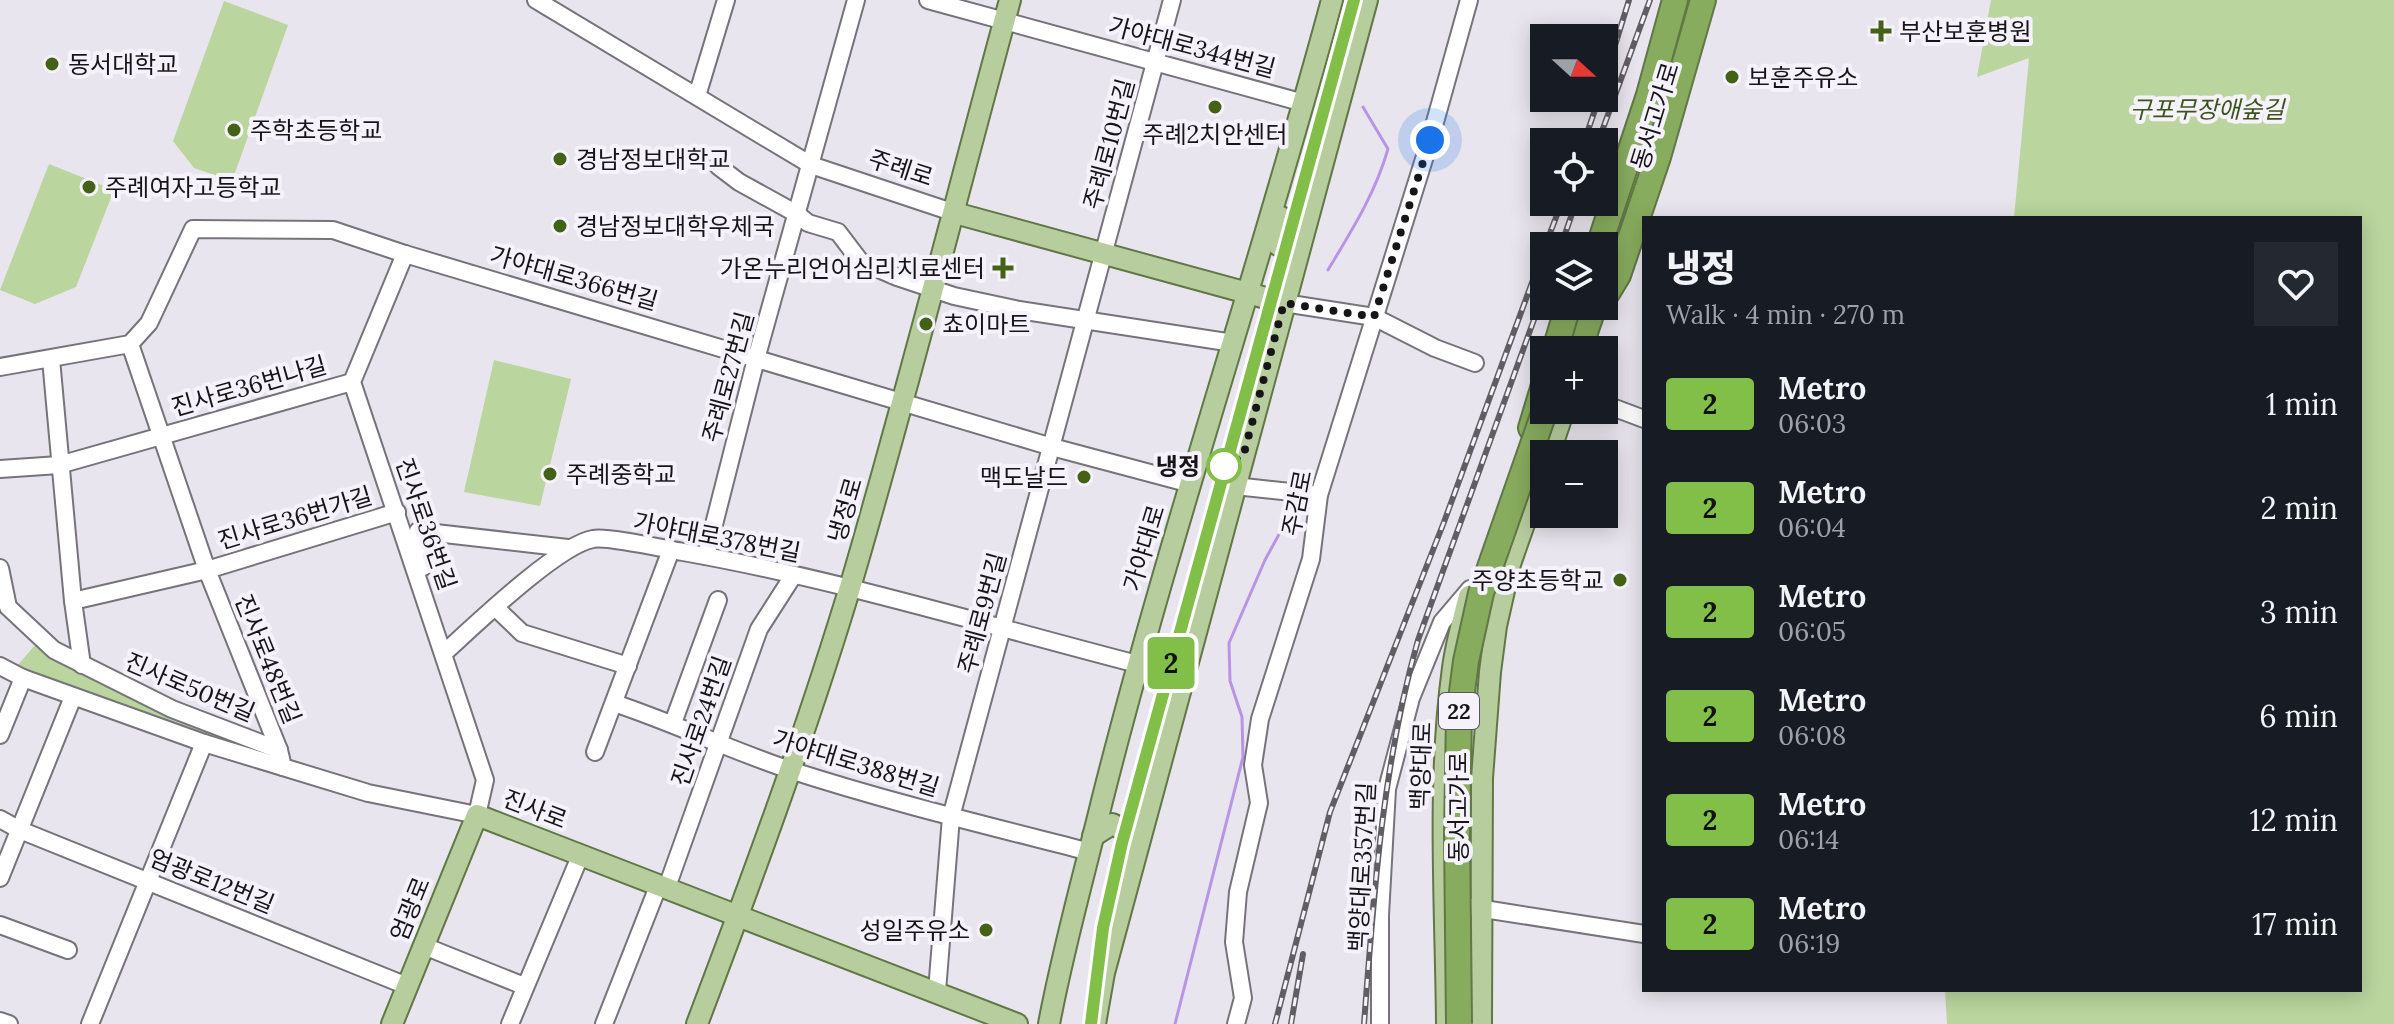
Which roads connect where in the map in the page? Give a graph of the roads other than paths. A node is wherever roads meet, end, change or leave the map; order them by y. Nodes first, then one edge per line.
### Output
1 (536, 0) edge
2 (726, 0) edge
3 (856, 0) edge
4 (928, 0) edge
5 (1010, 0) edge
6 (1172, 0) edge
7 (1332, 0) edge
8 (1367, 0) edge
9 (1469, 0) edge
10 (1660, 0) edge
11 (1668, 0) edge
12 (1675, 0) edge
13 (1689, 0) edge
14 (1700, 0) edge
15 (1005, 21) junction
16 (1156, 62) junction
17 (697, 96) junction
18 (1304, 103) junction
19 (1618, 140) edge
20 (811, 165) junction
21 (718, 166) dead end
22 (1282, 181) junction
23 (955, 213) junction
24 (797, 214) junction
25 (1593, 232) edge
26 (1604, 232) edge
27 (1618, 232) edge
28 (1301, 240) junction
29 (405, 254) junction
30 (1105, 254) junction
31 (1618, 275) edge
32 (934, 290) junction
33 (1247, 293) junction
34 (1284, 303) junction
35 (1374, 317) junction
36 (1087, 321) junction
37 (1233, 343) junction
38 (130, 344) junction
39 (51, 359) junction
40 (756, 359) junction
41 (1475, 363) dead end
42 (0, 367) edge
43 (352, 382) junction
44 (903, 402) junction
45 (1618, 409) edge
46 (1642, 418) edge
47 (1530, 421) edge
48 (1553, 424) edge
49 (159, 437) junction
50 (1052, 447) junction
51 (59, 465) junction
52 (0, 469) edge
53 (1530, 483) edge
54 (1191, 484) junction
55 (1235, 486) junction
56 (1319, 495) junction
57 (1530, 495) edge
58 (397, 512) junction
59 (568, 548) junction
60 (671, 550) junction
61 (706, 556) junction
62 (0, 568) edge
63 (207, 570) junction
64 (416, 571) junction
65 (793, 576) junction
66 (850, 587) junction
67 (1471, 588) junction
68 (718, 600) dead end
69 (73, 601) junction
70 (495, 607) junction
71 (1002, 629) junction
72 (444, 653) junction
73 (1137, 664) junction
74 (82, 665) junction
75 (0, 666) edge
76 (628, 666) junction
77 (23, 678) junction
78 (73, 697) junction
79 (614, 703) junction
80 (673, 723) junction
81 (0, 734) edge
82 (204, 743) junction
83 (719, 743) junction
84 (595, 752) dead end
85 (281, 758) junction
86 (789, 770) junction
87 (477, 815) junction
88 (951, 817) junction
89 (0, 819) edge
90 (20, 830) junction
91 (1092, 844) junction
92 (581, 854) junction
93 (0, 878) edge
94 (148, 881) junction
95 (663, 886) junction
96 (1445, 903) junction
97 (1481, 909) junction
98 (739, 915) junction
99 (1117, 922) junction
100 (0, 925) edge
101 (1642, 934) edge
102 (424, 946) junction
103 (68, 950) dead end
104 (407, 986) junction
105 (524, 986) junction
106 (937, 991) junction
107 (0, 1021) edge
108 (9, 1024) edge
109 (90, 1024) edge
110 (392, 1024) edge
111 (510, 1024) edge
112 (604, 1024) edge
113 (697, 1024) edge
114 (1017, 1024) edge
115 (1049, 1024) edge
116 (1095, 1024) edge
117 (1236, 1024) edge
118 (1380, 1024) edge
119 (1447, 1024) edge
120 (1459, 1024) edge
121 (1473, 1024) edge
122 (1481, 1024) edge

1 - 17 street, 주례로
2 - 17 street
3 - 20 street, 주례로27번길
4 - 15 street, 가야대로344번길
5 - 15 main road, 냉정로
6 - 16 street, 주례로10번길
7 - 18 main road, 가야대로
8 - 28 main road
9 - 35 street, 주감로
10 - 19 highway
11 - 25 main road
12 - 26 highway, 동서고가로
13 - 27 highway, 동서고가로
14 - 31 highway
15 - 16 street, 가야대로344번길
15 - 23 main road, 냉정로
16 - 18 street, 가야대로344번길
16 - 30 street, 주례로10번길
17 - 20 street, 주례로
18 - 22 main road, 가야대로
20 - 23 street, 주례로
20 - 24 street, 주례로27번길
21 - 24 street
22 - 28 main road
22 - 33 main road, 가야대로
23 - 30 main road, 주례로
23 - 32 main road, 냉정로
24 - 32 street
24 - 40 street, 주례로27번길
28 - 34 main road
29 - 38 street, 가야대로366번길
29 - 40 street, 가야대로366번길
29 - 43 street
30 - 33 main road, 주례로
30 - 36 street, 주례로9번길
32 - 36 street
32 - 44 main road, 냉정로
33 - 34 main road, 주례로
33 - 37 main road, 가야대로
34 - 35 street
34 - 55 main road
35 - 41 street
35 - 56 street, 주감로
36 - 37 street
36 - 50 street, 주례로9번길
37 - 54 main road, 가야대로
38 - 39 street
38 - 49 street, 진사로48번길
39 - 42 street
39 - 51 street
40 - 44 street, 가야대로366번길
40 - 61 street, 주례로27번길
43 - 49 street, 진사로36번나길
43 - 58 street, 진사로36번길
44 - 50 street, 가야대로366번길
44 - 66 main road, 냉정로
45 - 46 street
47 - 67 main road, 백양대로
48 - 121 highway, 동서고가로 / 22
49 - 51 street
49 - 63 street, 진사로48번길
50 - 54 street, 가야대로366번길
50 - 71 street, 주례로9번길
51 - 52 street
51 - 69 street
53 - 120 highway, 동서고가로 / 22, bridge
54 - 73 main road, 가야대로
55 - 56 street
55 - 99 main road
56 - 117 street, 주감로
57 - 97 main road
58 - 63 street, 진사로36번가길
58 - 64 street, 진사로36번길
59 - 60 street, 가야대로378번길
59 - 64 street, 가야대로378번길
59 - 70 street, 가야대로378번길
60 - 61 street, 가야대로378번길
60 - 76 street
61 - 65 street, 가야대로378번길
62 - 74 street, 진사로50번길
63 - 69 street
63 - 85 street, 진사로48번길
64 - 72 street, 진사로36번길
65 - 66 street, 가야대로378번길
65 - 83 street, 진사로24번길
66 - 71 street, 가야대로378번길
66 - 86 main road, 냉정로
67 - 96 main road, 백양대로
67 - 118 street, 백양대로357번길
68 - 80 street
69 - 74 street
70 - 72 street, 가야대로378번길
70 - 76 street
71 - 73 street, 가야대로378번길
71 - 88 street, 주례로9번길
72 - 87 street, 진사로36번길
73 - 91 main road, 가야대로
74 - 85 street, 진사로50번길
75 - 77 street, 진사로
76 - 79 street
77 - 78 street, 진사로
77 - 81 street
78 - 82 street, 진사로
78 - 90 street
79 - 80 street, 가야대로388번길
79 - 84 street
80 - 83 street, 가야대로388번길
82 - 85 street, 진사로
82 - 94 street
83 - 86 street, 가야대로388번길
83 - 95 street, 진사로24번길
85 - 87 street, 진사로
86 - 88 street, 가야대로388번길
86 - 98 main road, 냉정로
87 - 92 main road, 진사로
87 - 102 main road, 엄광로
88 - 91 street, 가야대로388번길
88 - 106 street, 주례로9번길
89 - 90 street, 엄광로12번길
90 - 93 street
90 - 94 street, 엄광로12번길
91 - 99 main road
91 - 115 main road, 가야대로
92 - 95 main road, 진사로
92 - 105 street
94 - 104 street, 엄광로12번길
94 - 109 street
95 - 98 main road, 진사로
95 - 112 street, 진사로24번길
96 - 97 street
96 - 119 main road, 백양대로
97 - 101 street
97 - 122 main road
98 - 106 main road, 진사로
98 - 113 main road, 냉정로
99 - 116 main road
100 - 103 street
102 - 104 main road, 엄광로
102 - 105 street
104 - 110 main road, 엄광로
105 - 111 street
106 - 114 main road, 진사로
107 - 108 street

